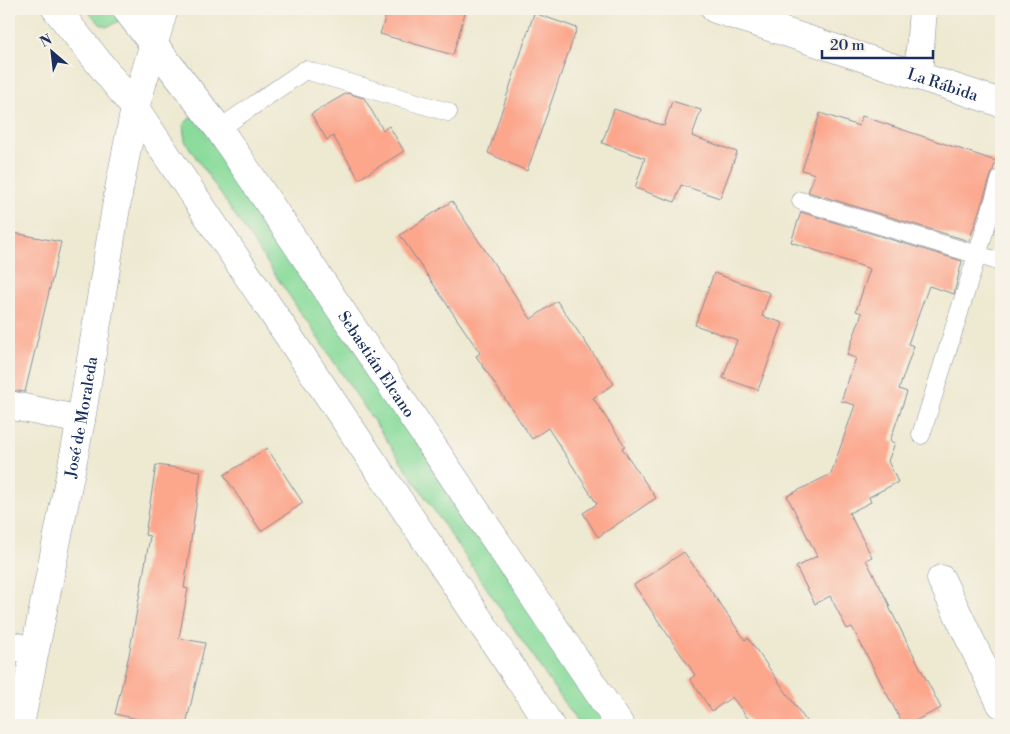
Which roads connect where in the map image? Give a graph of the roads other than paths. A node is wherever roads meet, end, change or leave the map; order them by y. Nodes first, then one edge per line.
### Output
1 (56, 9) edge
2 (126, 9) edge
3 (164, 9) edge
4 (715, 9) edge
5 (923, 9) edge
6 (153, 42) junction
7 (918, 76) junction
8 (1001, 103) edge
9 (135, 108) junction
10 (448, 112) dead end
11 (218, 129) junction
12 (1001, 178) edge
13 (801, 201) dead end
14 (977, 255) junction
15 (1001, 262) edge
16 (9, 406) edge
17 (82, 420) junction
18 (921, 435) dead end
19 (942, 579) dead end
20 (21, 648) edge
21 (1001, 704) edge
22 (20, 725) edge
23 (550, 725) edge
24 (620, 725) edge

1 - 9 street
2 - 6 street, Sebastián Elcano
3 - 6 street, José de Moraleda
4 - 7 street, La Rábida
5 - 7 street
6 - 9 street, José de Moraleda
6 - 11 street, Sebastián Elcano
7 - 8 street, La Rábida
9 - 17 street, José de Moraleda
9 - 23 street
10 - 11 lane
11 - 24 street, Sebastián Elcano
12 - 14 lane
13 - 14 lane
14 - 15 lane
14 - 18 lane
16 - 17 street
17 - 20 street, José de Moraleda
19 - 21 street
20 - 22 street, José de Moraleda

